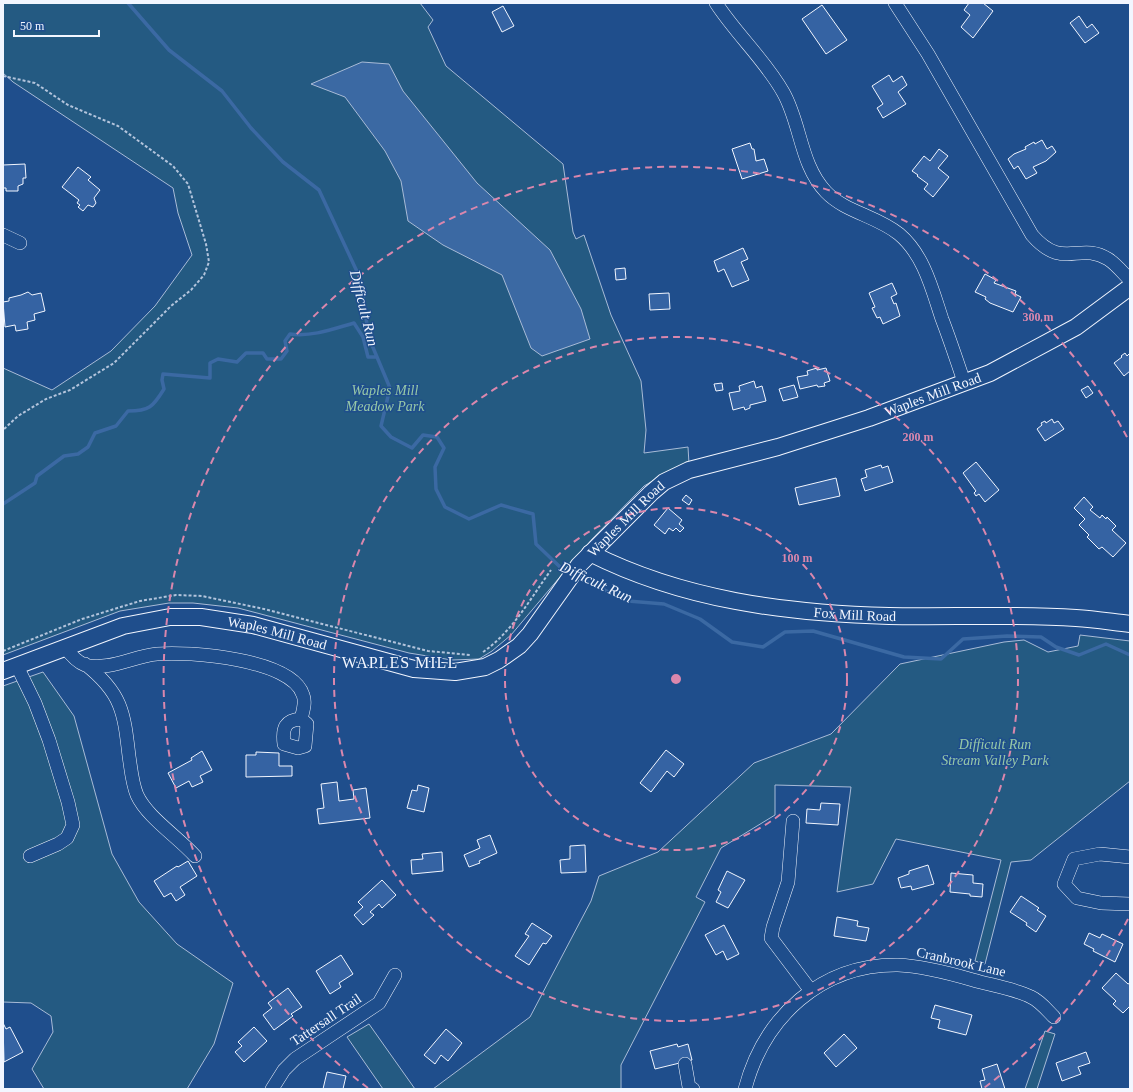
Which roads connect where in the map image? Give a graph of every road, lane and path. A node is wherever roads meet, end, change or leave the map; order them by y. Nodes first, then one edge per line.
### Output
1 (716, 3) edge
2 (895, 3) edge
3 (3, 76) edge
4 (3, 235) edge
5 (20, 243) dead end
6 (1130, 280) edge
7 (1130, 287) edge
8 (964, 382) junction
9 (3, 430) edge
10 (590, 553) junction
11 (1130, 624) edge
12 (65, 647) junction
13 (85, 664) junction
14 (10, 669) edge
15 (301, 719) dead end
16 (793, 821) dead end
17 (30, 856) dead end
18 (195, 856) dead end
19 (1130, 857) edge
20 (1130, 904) edge
21 (395, 975) dead end
22 (811, 991) junction
23 (1054, 1017) dead end
24 (685, 1064) dead end
25 (272, 1089) edge
26 (693, 1089) edge
27 (745, 1089) edge

1 - 8 street
2 - 6 street
3 - 9 path
4 - 5 street
7 - 8 main road, Waples Mill Road
8 - 10 main road, Waples Mill Road
10 - 11 main road, Fox Mill Road
10 - 12 main road, Waples Mill Road
12 - 13 street
12 - 14 main road, Waples Mill Road
13 - 15 street
13 - 18 street
14 - 17 street
16 - 22 street
19 - 20 street
21 - 25 street, Tattersall Trail
22 - 23 street, Cranbrook Lane
22 - 27 street, Cranbrook Lane
24 - 26 street

